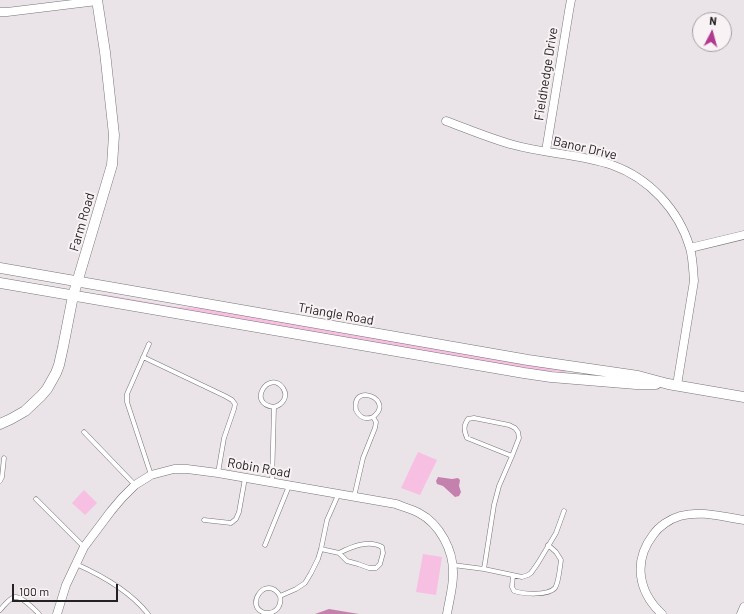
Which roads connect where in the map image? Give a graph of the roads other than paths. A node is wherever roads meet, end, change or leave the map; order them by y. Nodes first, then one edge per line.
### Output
1 (97, 0) edge
2 (571, 0) edge
3 (0, 12) edge
4 (446, 121) dead end
5 (546, 151) junction
6 (744, 235) edge
7 (690, 248) junction
8 (0, 268) edge
9 (77, 282) junction
10 (0, 283) edge
11 (73, 296) junction
12 (149, 344) dead end
13 (143, 357) junction
14 (672, 385) junction
15 (744, 397) edge
16 (274, 407) junction
17 (373, 417) junction
18 (0, 424) edge
19 (84, 432) dead end
20 (512, 456) junction
21 (4, 458) dead end
22 (218, 474) junction
23 (151, 475) junction
24 (245, 478) junction
25 (0, 481) edge
26 (272, 483) junction
27 (135, 485) junction
28 (289, 486) junction
29 (338, 494) junction
30 (354, 497) junction
31 (36, 499) dead end
32 (564, 511) dead end
33 (204, 520) dead end
34 (744, 520) edge
35 (265, 545) dead end
36 (548, 545) junction
37 (84, 548) junction
38 (321, 549) junction
39 (339, 553) junction
40 (76, 564) junction
41 (453, 565) junction
42 (484, 569) junction
43 (513, 575) junction
44 (280, 596) junction
45 (744, 607) edge
46 (0, 610) edge
47 (39, 614) edge
48 (57, 614) edge
49 (148, 614) edge
50 (447, 614) edge
51 (662, 614) edge
52 (741, 614) edge

1 - 3 street
1 - 9 street, Farm Road
2 - 5 street, Fieldhedge Drive
4 - 5 street, Banor Drive
5 - 7 street, Banor Drive
6 - 7 street
7 - 14 street, Banor Drive
8 - 9 street, Triangle Road
9 - 11 street, Farm Road
9 - 14 street, Triangle Road
10 - 11 street, Triangle Road
11 - 14 street, Triangle Road
11 - 18 street, Farm Road
12 - 13 lane
13 - 22 lane
13 - 23 lane
14 - 15 street, Triangle Road
16 - 16 lane
16 - 26 lane
17 - 17 lane
17 - 30 lane
19 - 27 lane
20 - 20 lane
20 - 42 lane
21 - 25 lane
22 - 23 street, Robin Road
22 - 24 street, Robin Road
23 - 27 street, Robin Road
24 - 26 street, Robin Road
24 - 33 lane
26 - 28 street, Robin Road
27 - 37 street, Robin Road
28 - 29 street, Robin Road
28 - 35 lane
29 - 30 street, Robin Road
29 - 38 lane
30 - 41 street, Robin Road
31 - 37 lane
32 - 36 lane
34 - 51 street
36 - 43 lane
36 - 43 lane
37 - 40 street, Robin Road
38 - 39 lane
38 - 44 lane
39 - 39 lane
40 - 48 street, Robin Road
40 - 49 lane
41 - 42 lane
41 - 50 street, Robin Road
42 - 43 lane
44 - 44 lane
45 - 52 street
46 - 47 lane

